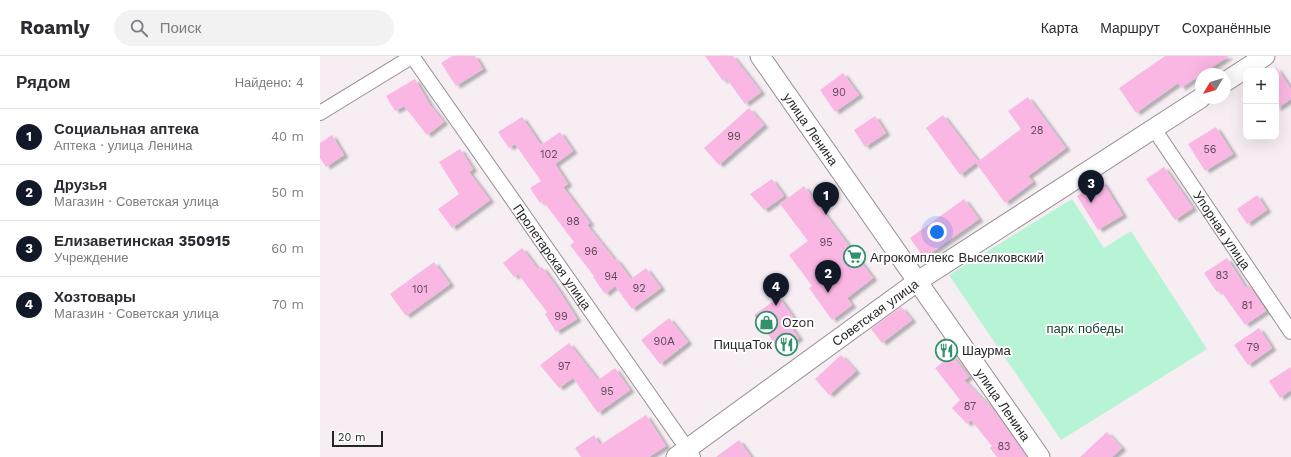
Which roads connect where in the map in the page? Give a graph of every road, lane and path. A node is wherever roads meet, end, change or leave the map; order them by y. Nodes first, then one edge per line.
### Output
1 (412, 56) edge
2 (760, 56) edge
3 (1265, 56) edge
4 (1231, 78) edge
5 (1195, 102) edge
6 (320, 113) edge
7 (1154, 129) junction
8 (918, 281) junction
9 (1291, 332) edge
10 (686, 454) edge
11 (1040, 457) edge

1 - 6 street
1 - 10 street, Пролетарская улица
2 - 8 street, улица Ленина
3 - 4 street
5 - 7 street, Советская улица
7 - 8 street, Советская улица
7 - 9 street, Упорная улица
8 - 10 street, Советская улица
8 - 11 street, улица Ленина

